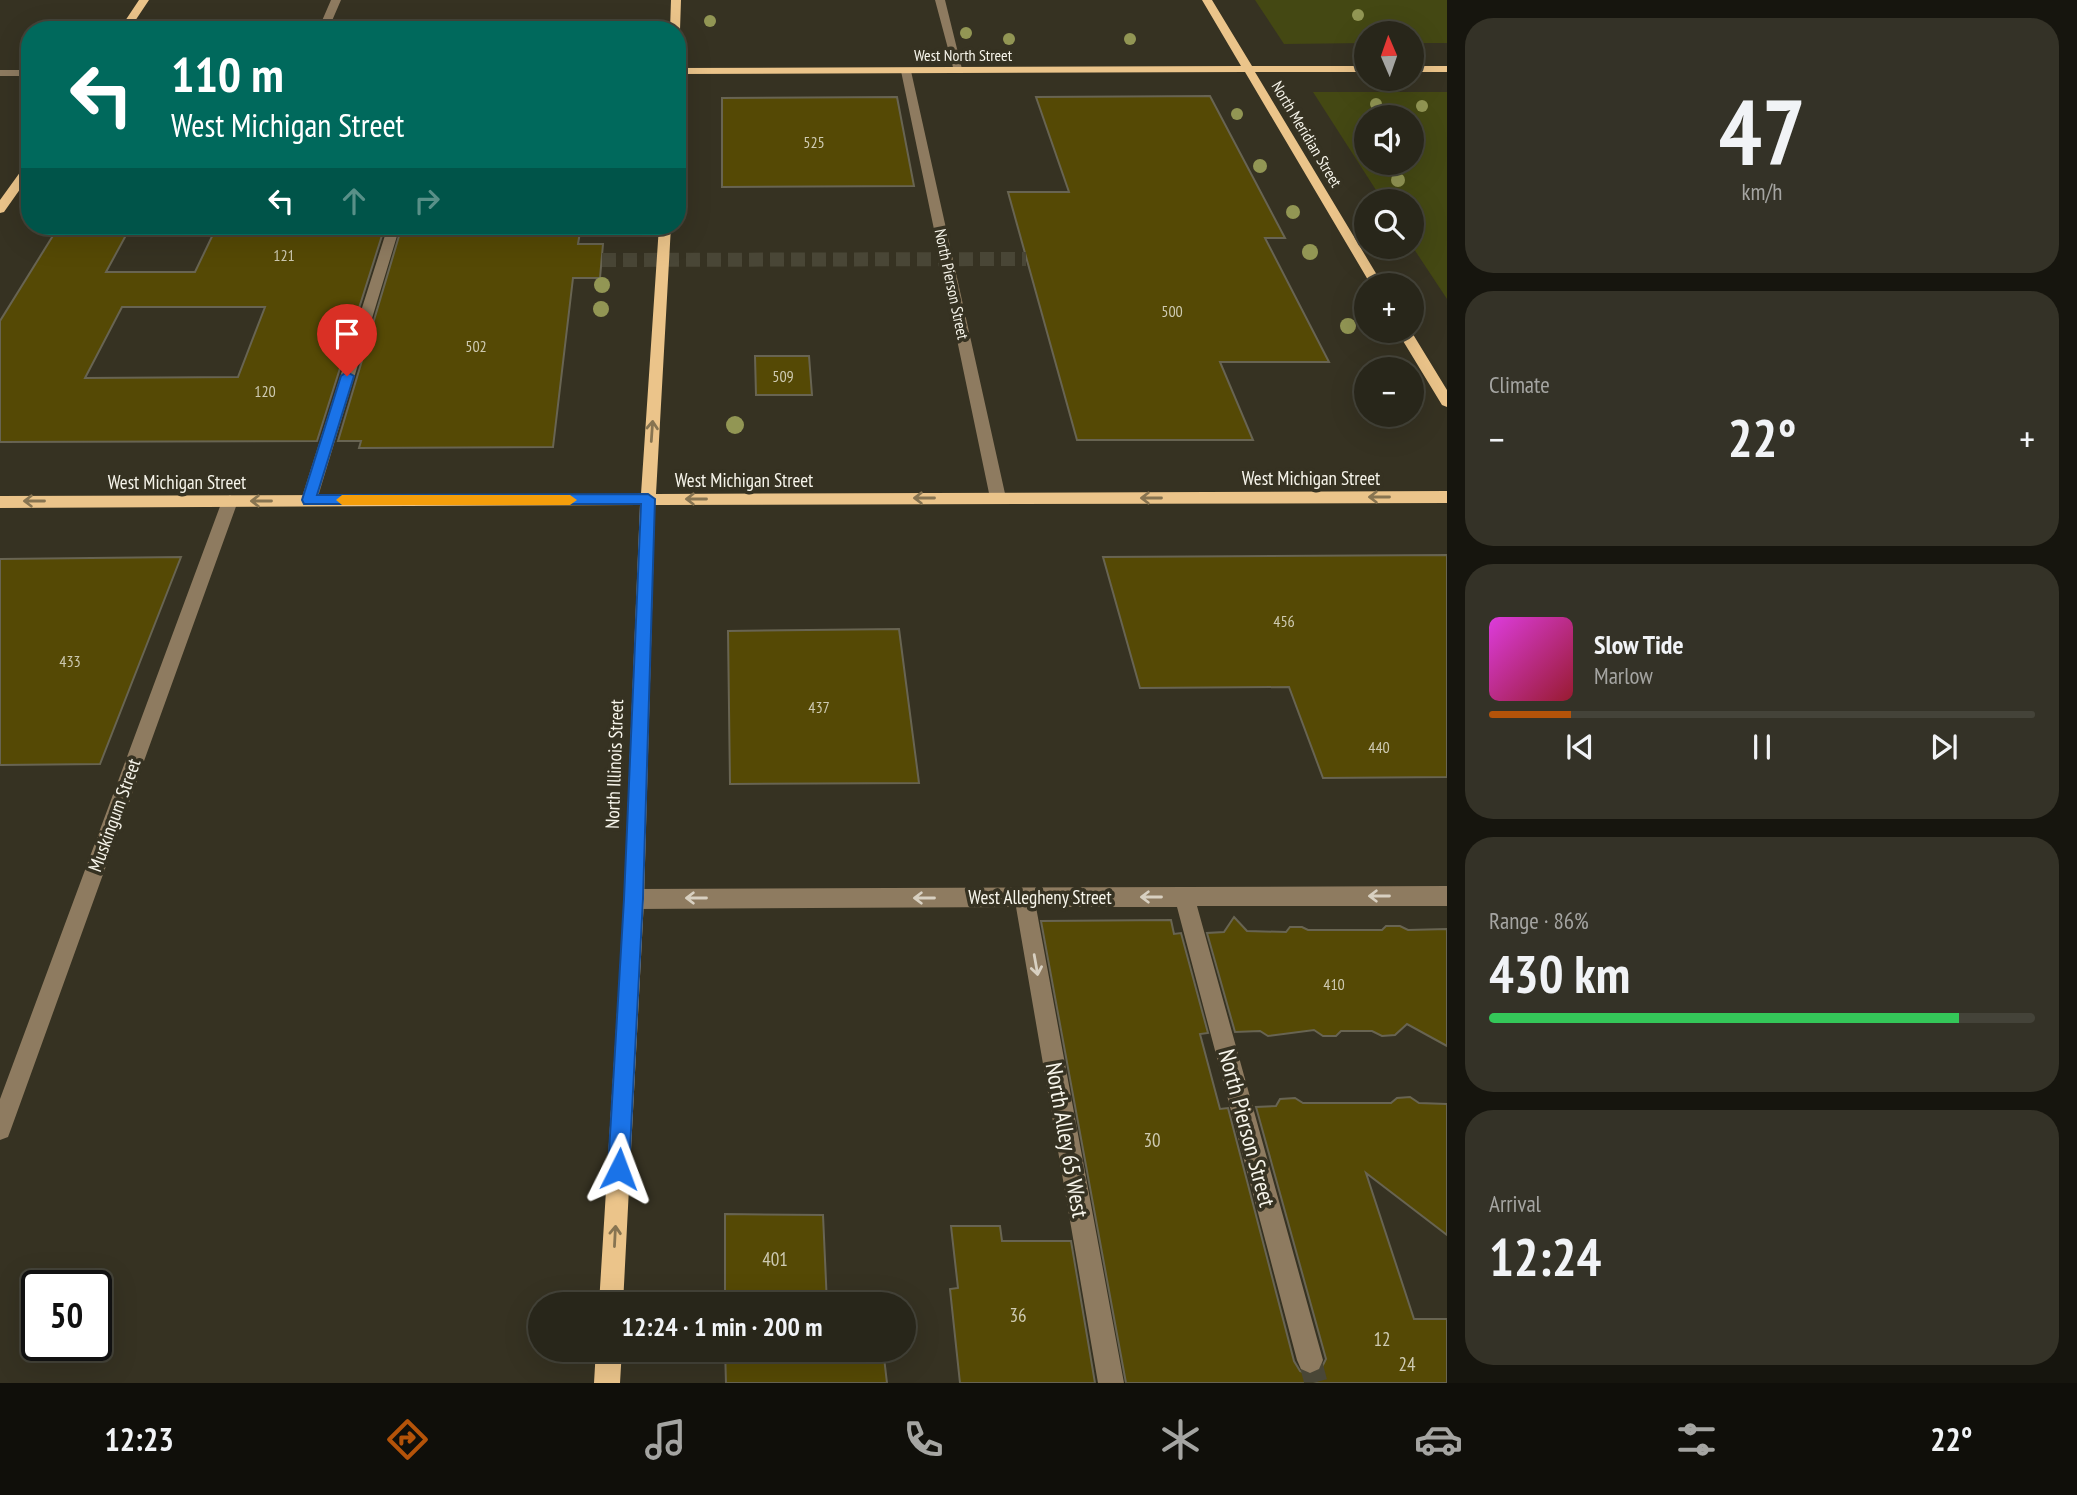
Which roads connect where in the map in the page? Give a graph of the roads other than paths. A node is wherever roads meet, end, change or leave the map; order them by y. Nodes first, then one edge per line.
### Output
1 (144, 0) edge
2 (336, 0) edge
3 (676, 0) edge
4 (940, 0) edge
5 (1207, 0) edge
6 (130, 21) edge
7 (327, 21) edge
8 (676, 21) edge
9 (1354, 69) edge
10 (1424, 69) edge
11 (1447, 69) edge
12 (1249, 70) junction
13 (686, 71) edge
14 (906, 71) junction
15 (959, 71) junction
16 (0, 73) edge
17 (21, 73) edge
18 (21, 179) edge
19 (0, 209) edge
20 (391, 235) edge
21 (664, 235) edge
22 (1370, 273) edge
23 (1411, 343) edge
24 (1447, 402) edge
25 (1447, 497) edge
26 (998, 498) junction
27 (648, 499) junction
28 (309, 500) junction
29 (230, 501) junction
30 (0, 502) edge
31 (1447, 896) edge
32 (1184, 897) junction
33 (1024, 898) junction
34 (634, 899) junction
35 (0, 1129) edge
36 (612, 1292) edge
37 (1310, 1360) tunnel mouth
38 (608, 1362) edge
39 (607, 1383) edge
40 (1111, 1383) edge

1 - 6 main road
2 - 7 street
3 - 8 main road
4 - 15 street
5 - 12 main road, North Meridian Street
9 - 12 main road, West North Street
10 - 11 main road
12 - 15 main road, West North Street
12 - 22 main road, North Meridian Street
13 - 14 main road, West North Street
14 - 15 main road, West North Street
14 - 26 street, North Pierson Street
16 - 17 street
18 - 19 main road
20 - 28 street
27 -> 21 main road, North Illinois Street
23 - 24 main road
25 -> 26 main road, West Michigan Street
26 -> 27 main road, West Michigan Street
27 - 28 main road, West Michigan Street
27 - 34 main road, North Illinois Street
28 -> 29 main road, West Michigan Street
29 -> 30 main road, West Michigan Street
29 - 35 street, Muskingum Street
31 -> 32 street, West Allegheny Street
32 -> 33 street, West Allegheny Street
32 - 37 street, North Pierson Street
33 -> 34 street, West Allegheny Street
33 -> 40 street, North Alley 65 West
36 -> 34 main road, North Illinois Street
38 - 39 main road

